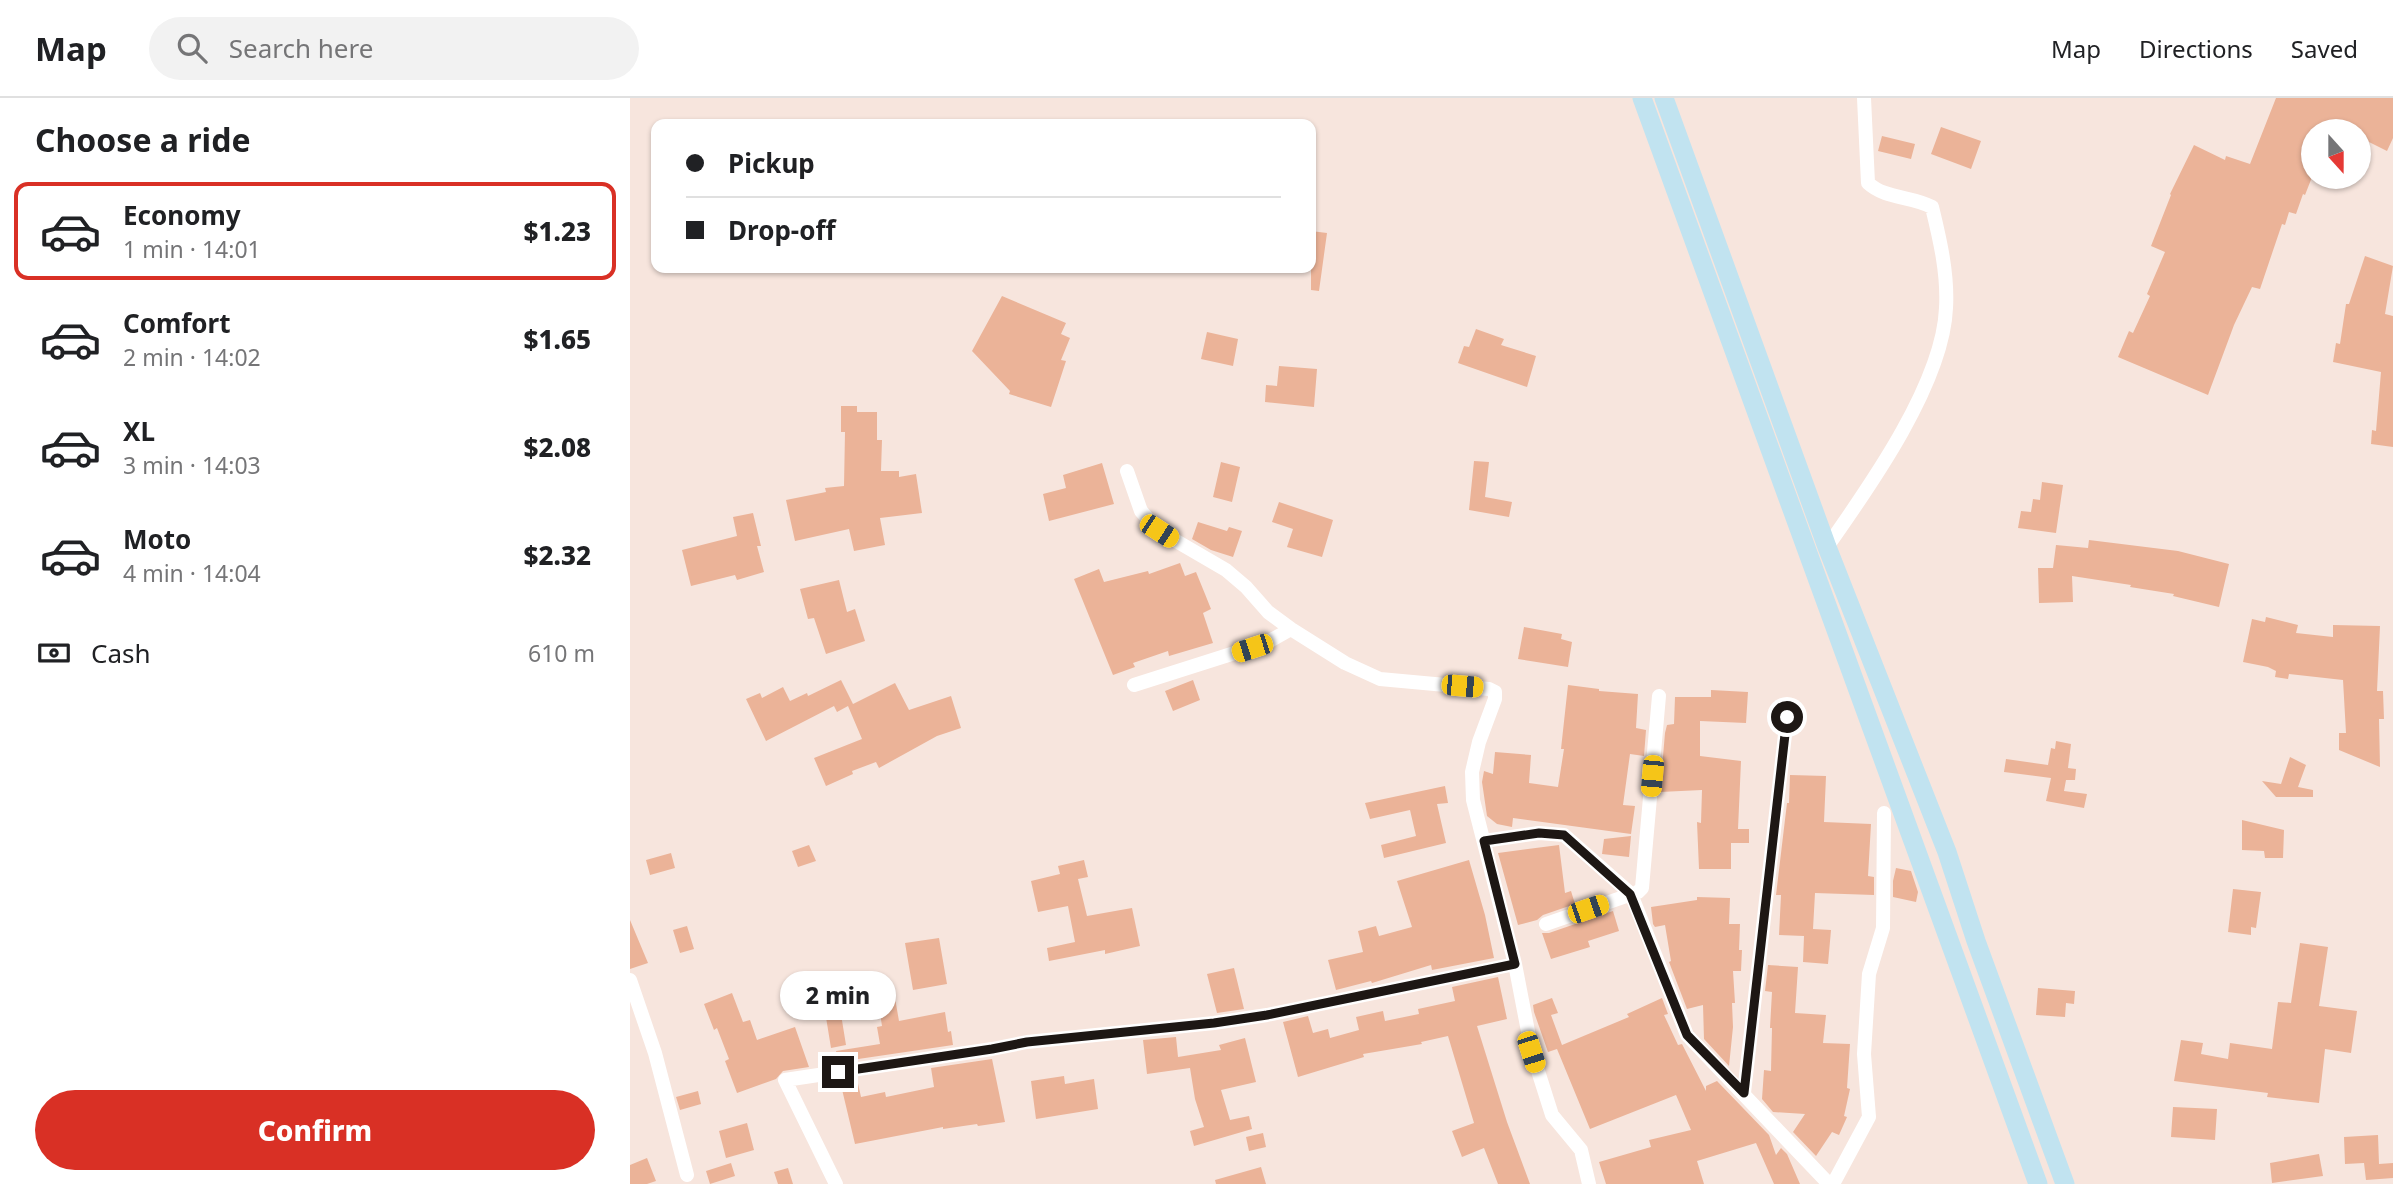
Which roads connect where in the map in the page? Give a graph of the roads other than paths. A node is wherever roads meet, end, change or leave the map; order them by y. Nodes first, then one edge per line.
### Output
1 (1642, 98) edge
2 (1664, 98) edge
3 (1864, 98) edge
4 (1127, 471) dead end
5 (1827, 547) junction
6 (1291, 629) junction
7 (1134, 685) dead end
8 (1659, 696) dead end
9 (1787, 717) dead end
10 (1884, 813) dead end
11 (1484, 841) junction
12 (1630, 894) junction
13 (1546, 924) dead end
14 (1515, 964) junction
15 (630, 980) edge
16 (1744, 1093) junction
17 (687, 1175) dead end
18 (836, 1184) edge
19 (1589, 1184) edge
20 (1831, 1184) edge
21 (2038, 1184) edge
22 (2065, 1184) edge

1 - 21 main road
2 - 5 main road
3 - 5 street
4 - 6 street
5 - 22 main road
6 - 7 street
6 - 11 street
8 - 12 street
9 - 16 street
10 - 20 street
11 - 12 street
11 - 14 street
12 - 13 street
12 - 16 street
14 - 18 street
14 - 19 street
15 - 17 street
16 - 20 street

